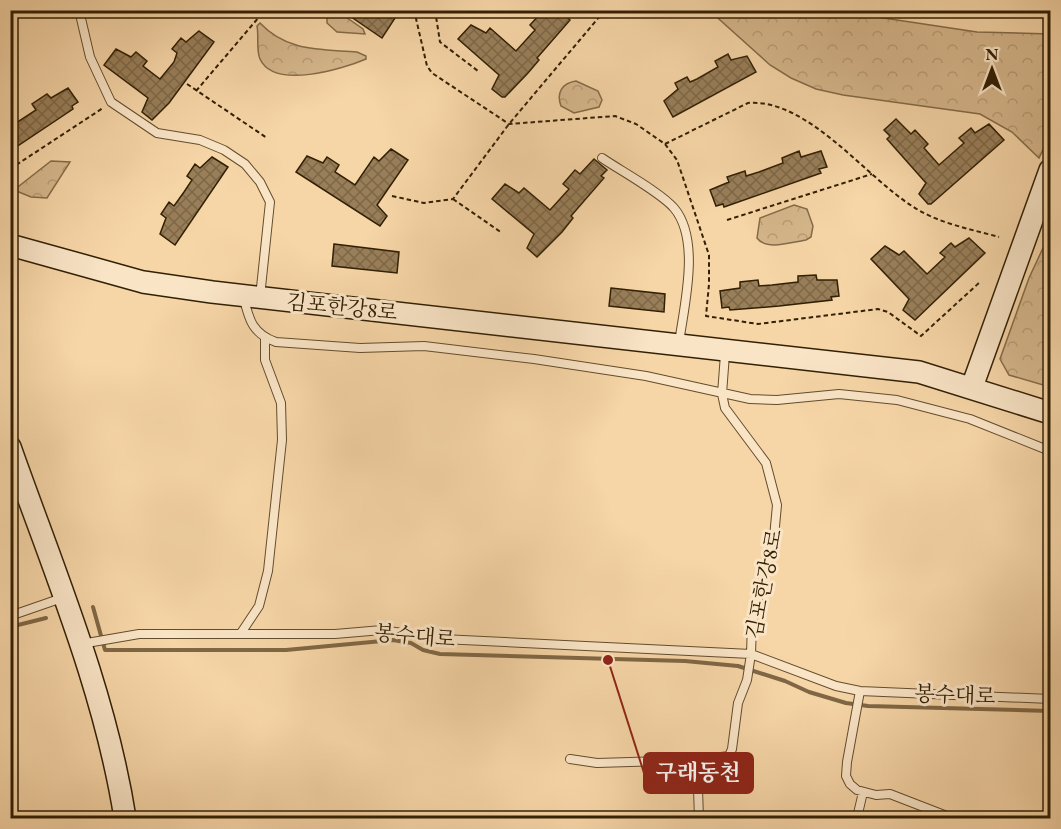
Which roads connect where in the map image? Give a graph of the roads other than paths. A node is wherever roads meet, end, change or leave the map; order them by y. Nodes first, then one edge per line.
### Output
1 (79, 10) edge
2 (602, 158) dead end
3 (1050, 170) edge
4 (10, 245) edge
5 (252, 297) junction
6 (265, 338) junction
7 (678, 345) junction
8 (725, 354) junction
9 (972, 387) junction
10 (722, 394) junction
11 (1050, 413) edge
12 (10, 447) edge
13 (1050, 451) edge
14 (63, 597) junction
15 (10, 616) edge
16 (241, 633) junction
17 (86, 643) junction
18 (751, 654) junction
19 (860, 695) junction
20 (1050, 699) edge
21 (570, 759) dead end
22 (697, 760) junction
23 (863, 792) junction
24 (125, 819) edge
25 (699, 819) edge
26 (857, 819) edge
27 (952, 819) edge

1 - 5 lane
2 - 7 lane
3 - 9 street
4 - 5 street, 김포한강8로
5 - 6 lane
5 - 7 street, 김포한강8로
6 - 10 lane
6 - 16 lane
7 - 8 street, 김포한강8로
7 - 9 street, 김포한강8로
8 - 9 street, 김포한강8로
8 - 10 lane, 김포한강8로
9 - 11 street, 김포한강8로
10 - 13 lane
10 - 18 lane, 김포한강8로
12 - 14 street
14 - 15 lane
14 - 17 street
16 - 17 lane, 봉수대로
16 - 18 lane, 봉수대로
17 - 24 street
18 - 19 lane, 김포한강8로
18 - 22 lane
19 - 20 lane, 봉수대로
19 - 23 lane
21 - 22 lane
22 - 25 lane
23 - 26 lane
23 - 27 lane

